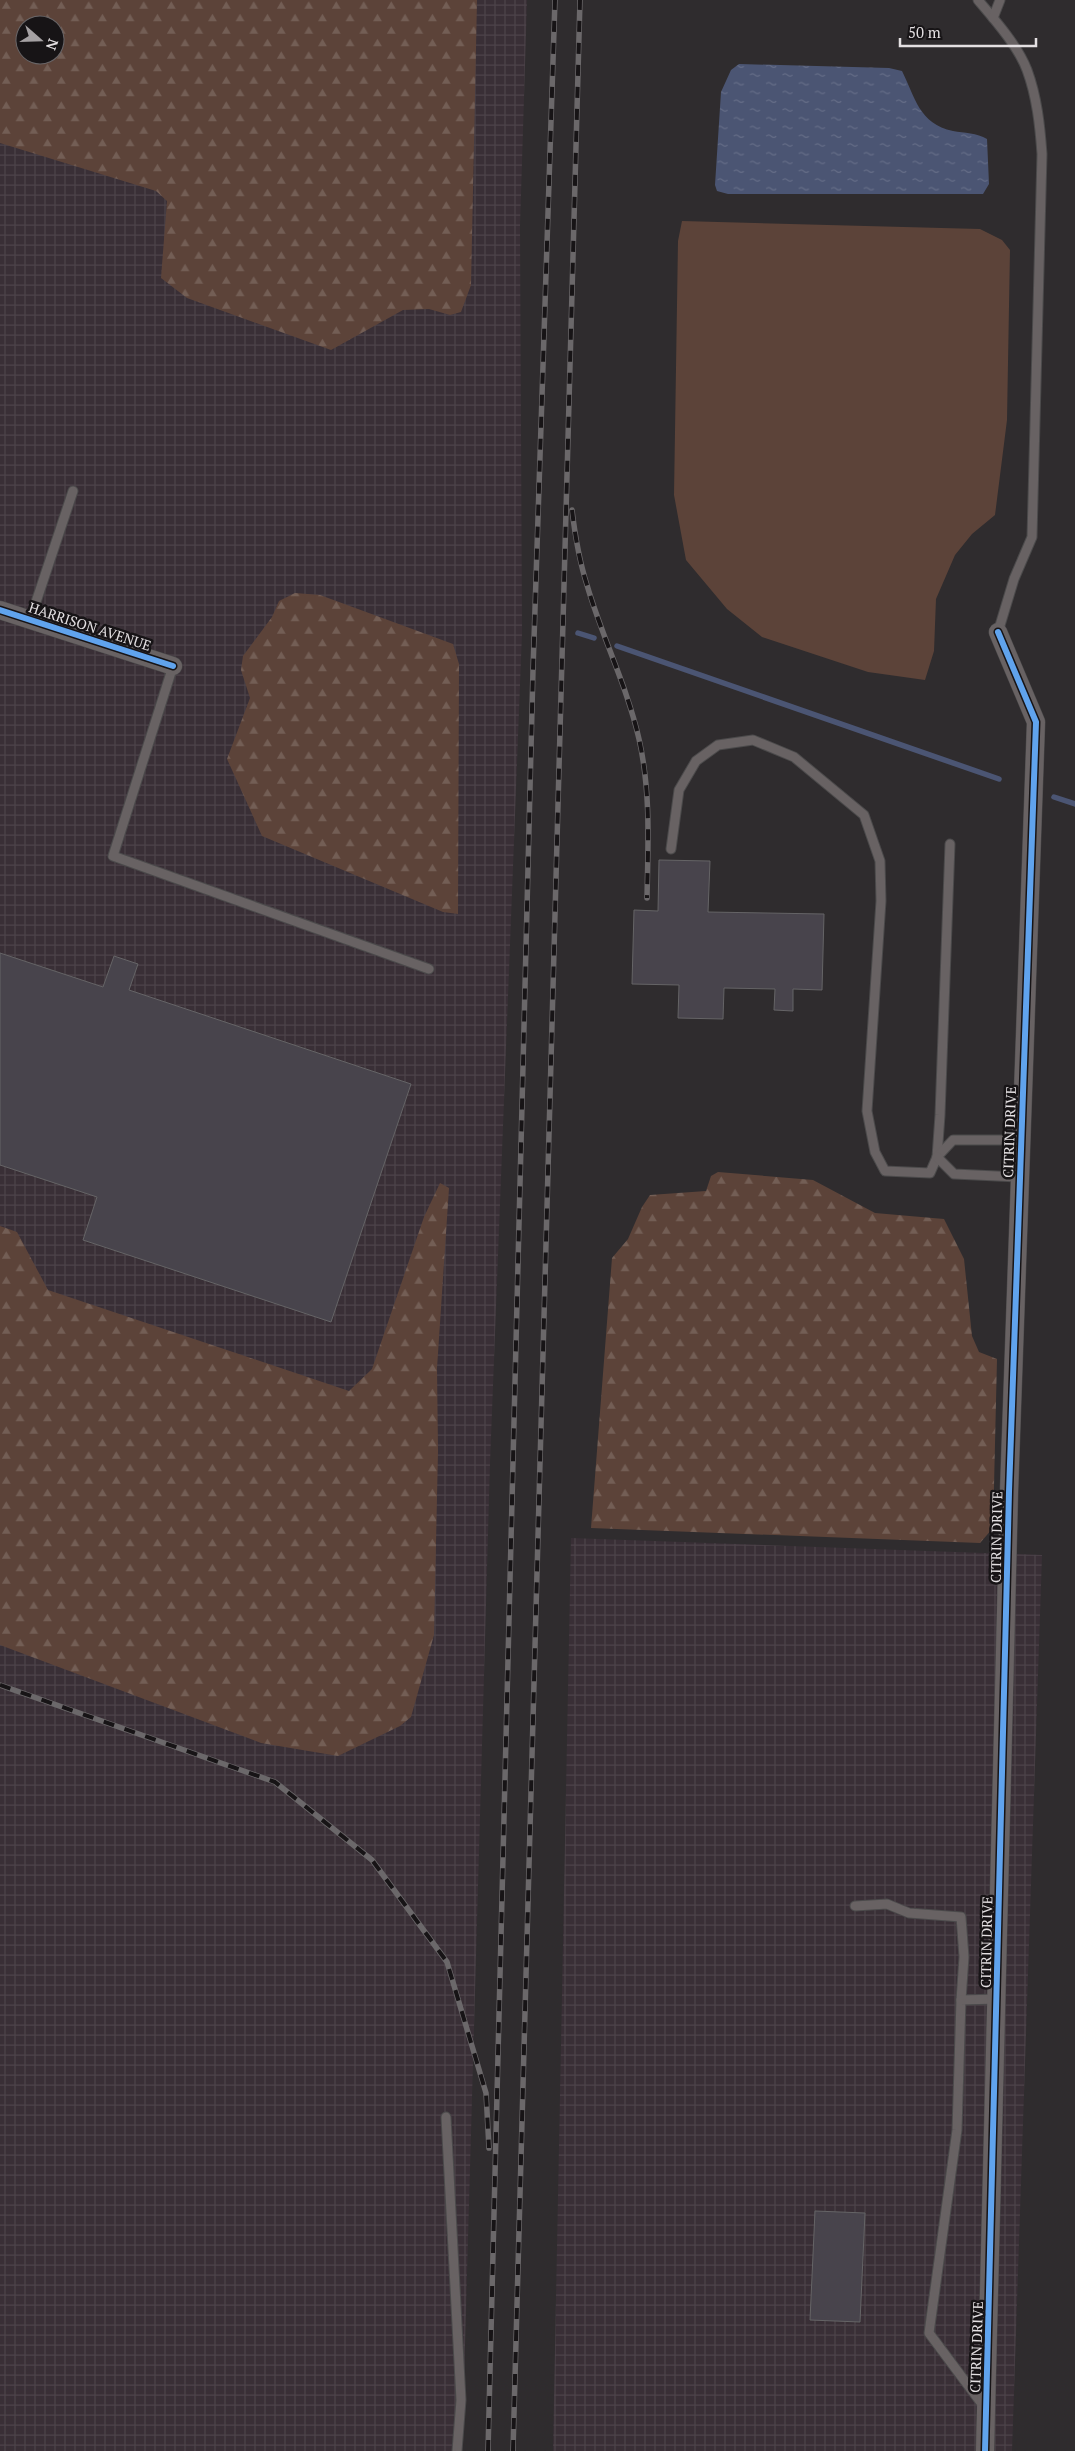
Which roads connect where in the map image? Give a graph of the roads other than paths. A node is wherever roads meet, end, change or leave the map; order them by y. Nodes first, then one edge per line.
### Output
1 (978, 0) edge
2 (1000, 0) edge
3 (993, 18) junction
4 (73, 491) dead end
5 (0, 610) edge
6 (30, 620) junction
7 (998, 632) joint
8 (173, 666) joint
9 (950, 844) dead end
10 (670, 848) dead end
11 (429, 969) dead end
12 (1022, 1140) junction
13 (936, 1157) junction
14 (1020, 1177) junction
15 (855, 1906) dead end
16 (997, 1999) junction
17 (962, 2000) junction
18 (446, 2117) dead end
19 (986, 2410) junction
20 (457, 2451) edge
21 (985, 2451) edge

1 - 3 lane
2 - 3 lane
3 - 7 lane
4 - 6 lane
5 - 6 street, HARRISON AVENUE
6 - 8 street, HARRISON AVENUE
7 - 12 street, CITRIN DRIVE
8 - 11 lane
9 - 13 lane
10 - 13 lane
12 - 13 lane
12 - 14 street, CITRIN DRIVE
13 - 14 lane
14 - 16 street, CITRIN DRIVE
15 - 17 lane
16 - 17 lane
16 - 19 street, CITRIN DRIVE
17 - 19 lane
18 - 20 lane
19 - 21 street, CITRIN DRIVE

